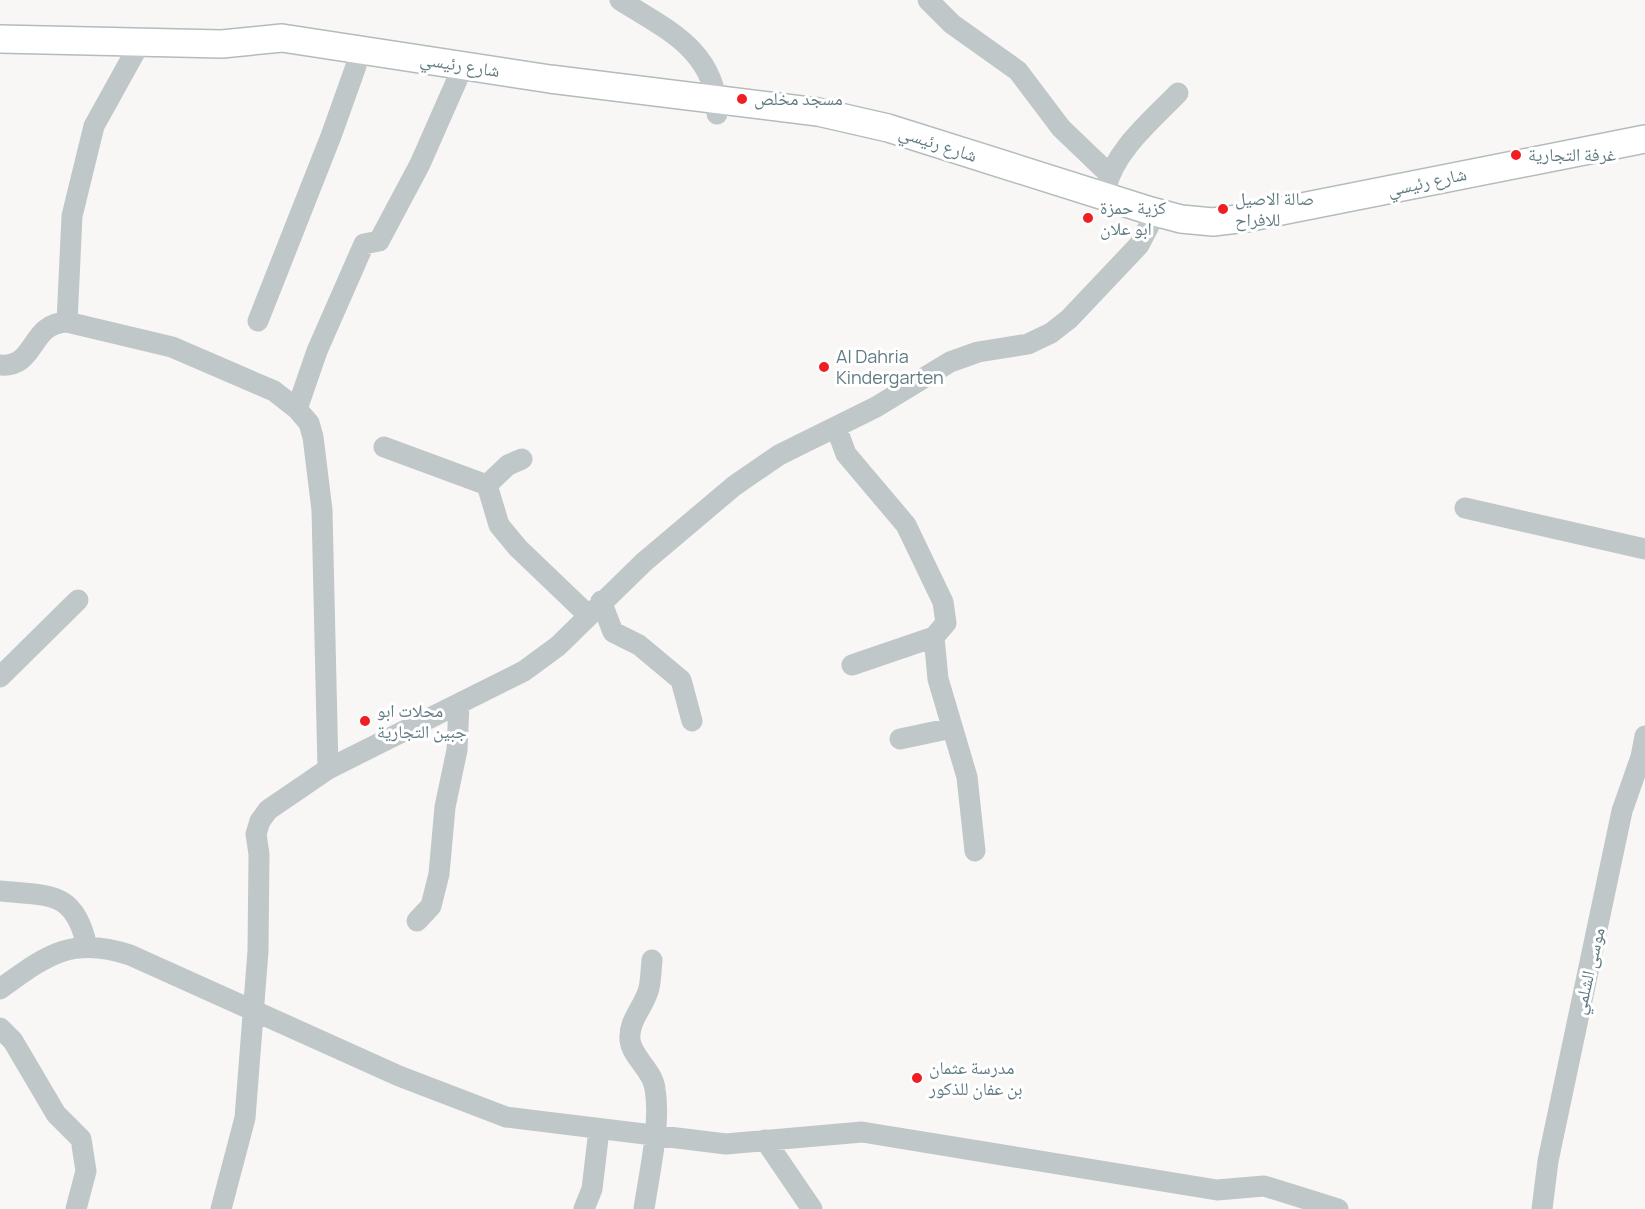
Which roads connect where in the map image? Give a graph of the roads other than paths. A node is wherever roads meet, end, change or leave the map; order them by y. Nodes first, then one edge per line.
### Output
1 (620, 0) edge
2 (928, 0) edge
3 (2, 41) edge
4 (140, 43) junction
5 (356, 57) junction
6 (457, 81) junction
7 (1178, 93) dead end
8 (717, 106) junction
9 (1645, 139) edge
10 (1645, 154) edge
11 (1107, 193) junction
12 (1151, 217) junction
13 (258, 321) dead end
14 (67, 322) junction
15 (0, 364) edge
16 (297, 409) junction
17 (836, 427) junction
18 (384, 447) dead end
19 (522, 459) dead end
20 (487, 485) junction
21 (1465, 508) dead end
22 (1645, 549) edge
23 (78, 600) dead end
24 (595, 608) junction
25 (934, 637) junction
26 (852, 665) dead end
27 (0, 677) edge
28 (459, 704) junction
29 (692, 721) dead end
30 (952, 728) junction
31 (1645, 736) edge
32 (900, 739) dead end
33 (328, 769) junction
34 (975, 851) dead end
35 (0, 891) edge
36 (417, 921) dead end
37 (87, 947) junction
38 (652, 960) dead end
39 (0, 989) edge
40 (255, 1012) junction
41 (0, 1028) edge
42 (598, 1130) junction
43 (655, 1136) junction
44 (765, 1140) junction
45 (76, 1209) edge
46 (220, 1209) edge
47 (584, 1209) edge
48 (644, 1209) edge
49 (812, 1209) edge
50 (1338, 1209) edge
51 (1542, 1209) edge

1 - 8 street
2 - 11 street
3 - 4 main road, شارع رئيسي
4 - 5 main road, شارع رئيسي
4 - 14 street
5 - 6 main road, شارع رئيسي
5 - 8 main road, شارع رئيسي
5 - 13 street
6 - 8 main road, شارع رئيسي
6 - 16 street
7 - 11 street
8 - 11 main road, شارع رئيسي
9 - 12 main road, شارع رئيسي
10 - 12 main road, شارع رئيسي
11 - 12 main road, شارع رئيسي
12 - 17 street
14 - 15 street
14 - 16 street
16 - 33 street
17 - 24 street
17 - 25 street
18 - 20 street
19 - 20 street
20 - 24 street
21 - 22 street
23 - 27 street
24 - 28 street
24 - 29 street
25 - 26 street
25 - 30 street
28 - 33 street
28 - 36 street
30 - 32 street
30 - 34 street
31 - 51 street, موسى الشلمي
33 - 40 street
35 - 37 street
37 - 39 street
37 - 40 street
38 - 43 street
40 - 42 street
40 - 46 street
41 - 45 street
42 - 43 street
42 - 47 street
43 - 44 street
43 - 48 street
44 - 49 street
44 - 50 street

